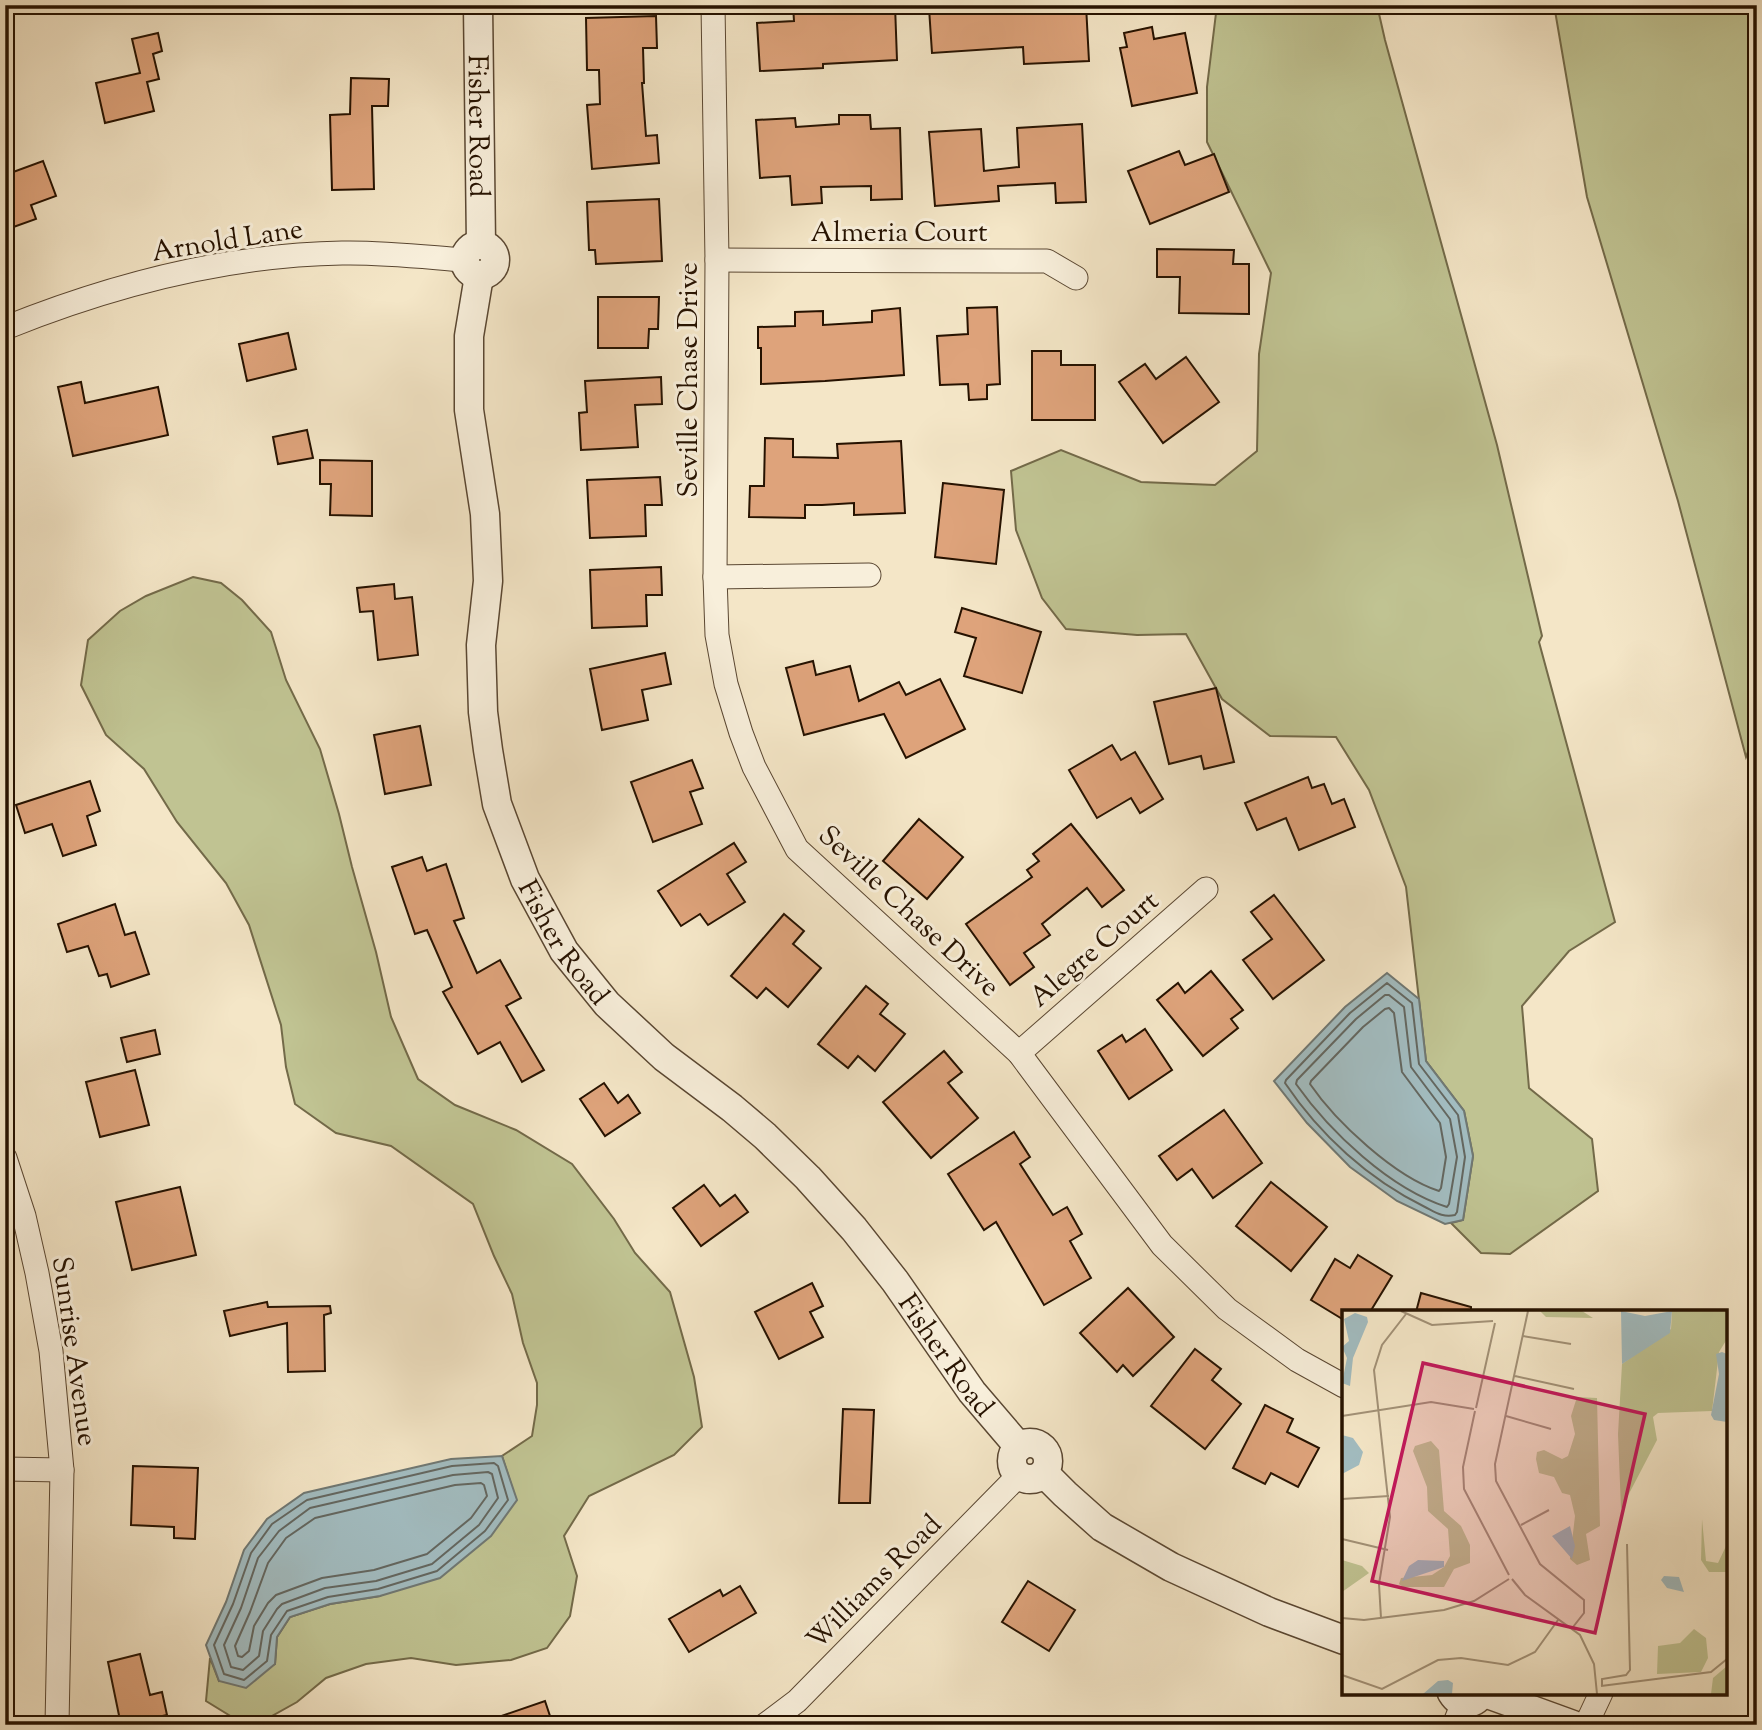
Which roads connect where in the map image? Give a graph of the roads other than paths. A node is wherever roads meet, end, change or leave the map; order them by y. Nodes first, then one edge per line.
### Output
1 (478, 5) edge
2 (713, 5) edge
3 (475, 260) junction
4 (717, 260) junction
5 (1076, 278) dead end
6 (5, 328) edge
7 (869, 575) dead end
8 (715, 577) junction
9 (1206, 889) dead end
10 (1019, 1053) junction
11 (5, 1158) edge
12 (1342, 1385) edge
13 (5, 1469) edge
14 (62, 1470) junction
15 (1031, 1474) junction
16 (1342, 1639) edge
17 (1600, 1695) edge
18 (1467, 1702) edge
19 (57, 1725) edge
20 (765, 1725) edge
21 (1573, 1725) edge
22 (1586, 1725) edge

1 - 3 street, Fisher Road
2 - 4 street, Seville Chase Drive
3 - 6 street, Arnold Lane
3 - 15 street, Fisher Road
4 - 5 street, Almeria Court
4 - 8 street, Seville Chase Drive
7 - 8 street
8 - 10 street, Seville Chase Drive
9 - 10 street, Alegre Court
10 - 12 street, Seville Chase Drive
11 - 14 street, Sunrise Avenue
13 - 14 street
14 - 19 street, Sunrise Avenue
15 - 16 street
15 - 20 street, Williams Road
17 - 22 street
18 - 21 street

